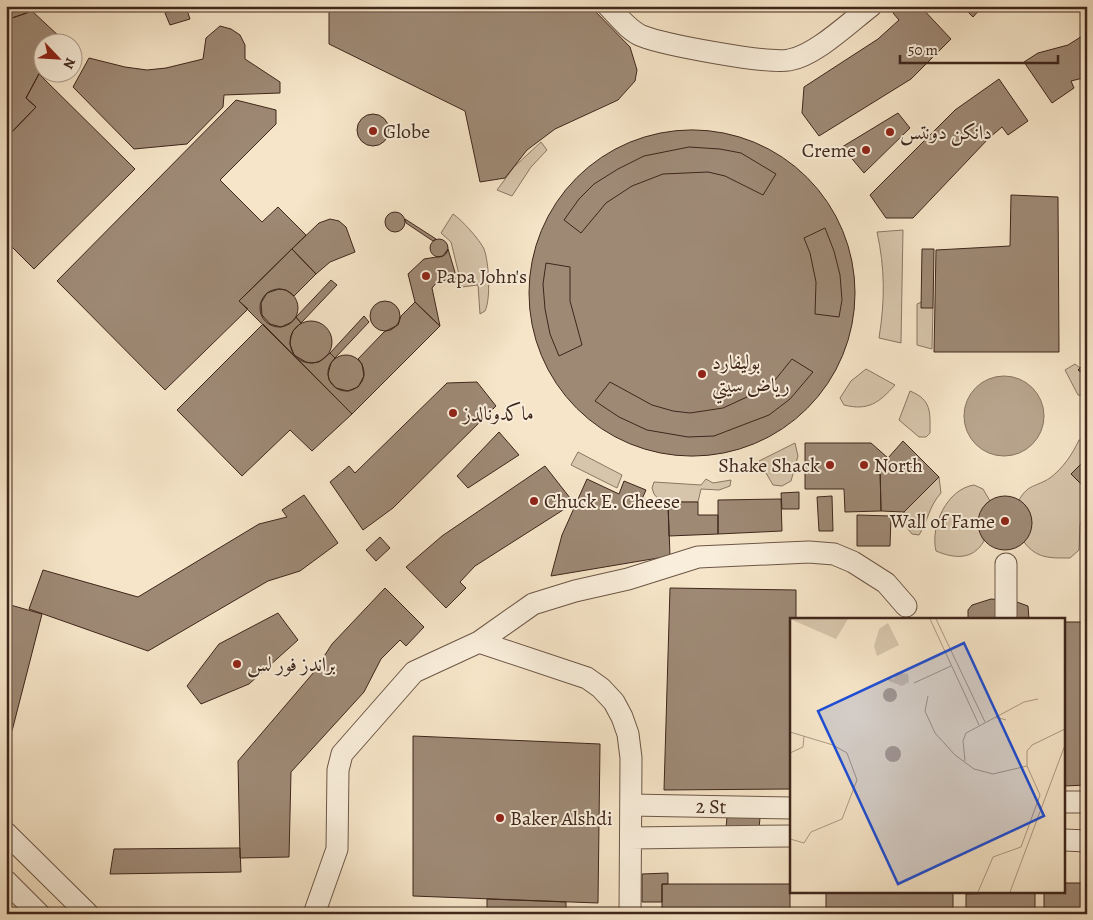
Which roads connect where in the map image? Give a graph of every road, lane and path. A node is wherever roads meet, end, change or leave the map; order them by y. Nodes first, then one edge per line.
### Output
1 (608, 6) edge
2 (871, 6) edge
3 (1006, 564) dead end
4 (906, 606) dead end
5 (1006, 618) edge
6 (480, 642) junction
7 (1066, 802) edge
8 (1087, 802) edge
9 (631, 805) junction
10 (790, 808) edge
11 (6, 833) edge
12 (790, 836) edge
13 (631, 838) junction
14 (1066, 840) edge
15 (1087, 841) edge
16 (6, 880) edge
17 (631, 913) edge
18 (39, 914) edge
19 (88, 914) edge
20 (314, 914) edge

1 - 2 street
3 - 5 street
4 - 6 street
6 - 9 street
6 - 20 street
7 - 8 street
9 - 10 street, 2 St
9 - 13 street
11 - 19 street
12 - 13 street, 2 St
13 - 17 street
14 - 15 street
16 - 18 street

